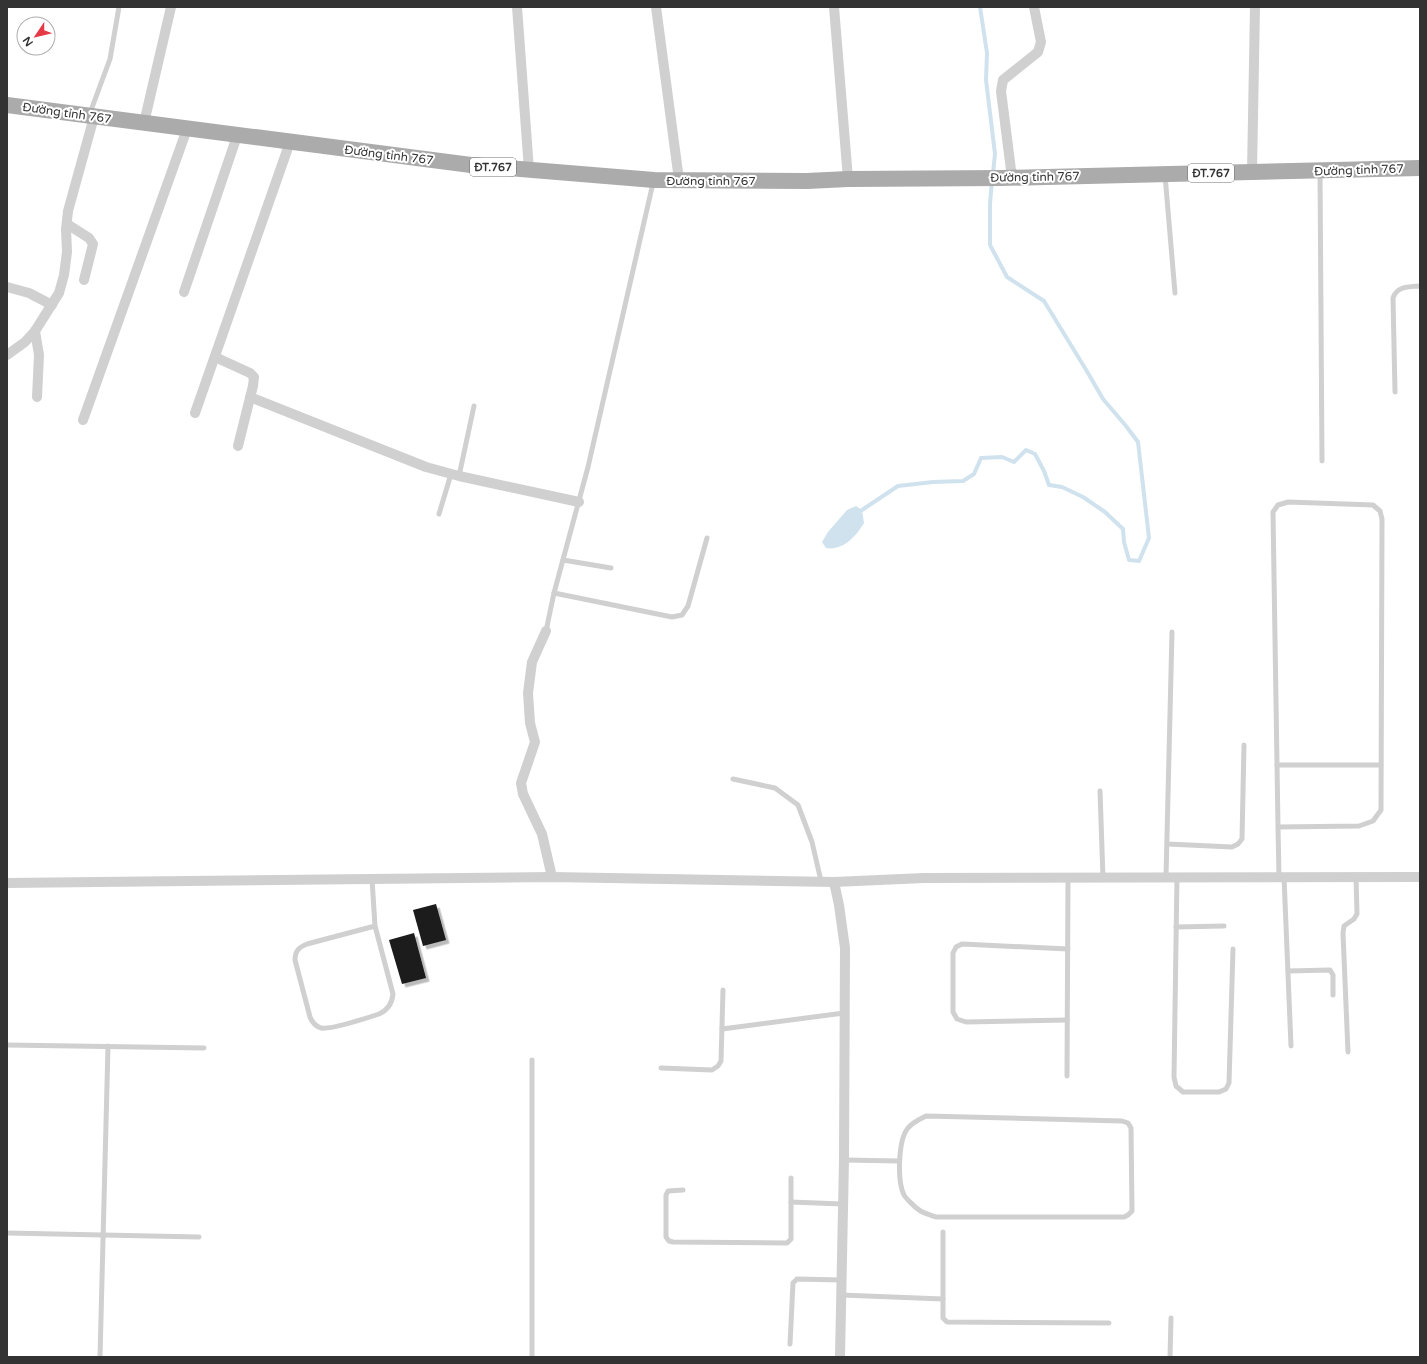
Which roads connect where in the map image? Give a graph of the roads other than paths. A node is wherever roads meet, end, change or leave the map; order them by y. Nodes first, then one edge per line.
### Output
1 (119, 7) edge
2 (171, 7) edge
3 (517, 7) edge
4 (656, 7) edge
5 (834, 7) edge
6 (1034, 7) edge
7 (1255, 7) edge
8 (7, 105) edge
9 (91, 116) junction
10 (144, 123) junction
11 (186, 129) junction
12 (237, 136) junction
13 (290, 142) junction
14 (1420, 168) edge
15 (529, 170) junction
16 (1320, 171) junction
17 (1252, 172) junction
18 (1165, 174) junction
19 (1007, 178) junction
20 (848, 179) junction
21 (654, 180) junction
22 (679, 180) junction
23 (67, 224) junction
24 (84, 280) dead end
25 (1420, 286) edge
26 (7, 287) edge
27 (184, 292) dead end
28 (1175, 293) dead end
29 (52, 305) junction
30 (35, 331) junction
31 (7, 355) edge
32 (215, 357) junction
33 (1395, 392) dead end
34 (37, 397) dead end
35 (250, 398) junction
36 (474, 406) dead end
37 (195, 413) dead end
38 (83, 420) dead end
39 (238, 446) dead end
40 (1322, 461) dead end
41 (455, 475) junction
42 (579, 502) junction
43 (439, 514) dead end
44 (707, 538) dead end
45 (563, 560) junction
46 (611, 568) dead end
47 (554, 593) junction
48 (546, 631) joint
49 (1172, 632) dead end
50 (1244, 745) dead end
51 (1277, 765) junction
52 (1381, 765) junction
53 (733, 779) dead end
54 (1100, 791) dead end
55 (1278, 827) junction
56 (1167, 844) junction
57 (552, 877) junction
58 (1177, 877) junction
59 (1281, 877) junction
60 (1356, 877) junction
61 (1420, 877) edge
62 (1068, 878) junction
63 (1103, 878) junction
64 (1166, 878) junction
65 (372, 879) junction
66 (821, 881) junction
67 (834, 882) junction
68 (7, 883) edge
69 (375, 926) junction
70 (1224, 926) dead end
71 (1176, 927) junction
72 (1233, 948) dead end
73 (1068, 949) junction
74 (1288, 971) junction
75 (723, 990) dead end
76 (1333, 995) dead end
77 (844, 1012) junction
78 (1067, 1020) junction
79 (722, 1029) junction
80 (7, 1045) edge
81 (108, 1046) junction
82 (1291, 1046) dead end
83 (204, 1048) dead end
84 (1348, 1052) dead end
85 (532, 1060) dead end
86 (661, 1068) dead end
87 (1067, 1076) dead end
88 (844, 1160) junction
89 (899, 1161) junction
90 (791, 1178) dead end
91 (683, 1190) dead end
92 (792, 1202) junction
93 (842, 1204) junction
94 (944, 1232) dead end
95 (7, 1233) edge
96 (102, 1234) junction
97 (199, 1237) dead end
98 (841, 1280) junction
99 (841, 1295) junction
100 (943, 1299) junction
101 (1171, 1318) dead end
102 (1109, 1323) dead end
103 (790, 1344) dead end
104 (100, 1357) edge
105 (532, 1357) edge
106 (840, 1357) edge
107 (1170, 1357) edge

1 - 9 lane
2 - 10 street
3 - 15 street
4 - 22 street
5 - 20 street
6 - 19 street
7 - 17 street
8 - 9 main road, Đường tỉnh 767 / ĐT.767
9 - 10 main road, Đường tỉnh 767 / ĐT.767
9 - 23 street
10 - 11 main road, Đường tỉnh 767 / ĐT.767
11 - 12 main road, Đường tỉnh 767 / ĐT.767
11 - 38 street
12 - 13 main road, Đường tỉnh 767 / ĐT.767
12 - 27 street
13 - 15 main road, Đường tỉnh 767 / ĐT.767
13 - 32 street
14 - 16 main road, Đường tỉnh 767 / ĐT.767
15 - 21 main road, Đường tỉnh 767 / ĐT.767
16 - 17 main road, Đường tỉnh 767 / ĐT.767
16 - 40 lane
17 - 18 main road, Đường tỉnh 767 / ĐT.767
18 - 19 main road, Đường tỉnh 767 / ĐT.767
18 - 28 lane
19 - 20 main road, Đường tỉnh 767 / ĐT.767
20 - 22 main road, Đường tỉnh 767 / ĐT.767
21 - 22 main road, Đường tỉnh 767 / ĐT.767
21 - 42 lane
23 - 24 street
23 - 29 street
25 - 33 lane
26 - 29 street
29 - 30 street
30 - 31 street
30 - 34 street
32 - 35 street
32 - 37 street
35 - 39 street
35 - 41 street
36 - 41 lane
41 - 42 street
41 - 43 lane
42 - 45 lane
44 - 47 lane
45 - 46 lane
45 - 47 lane
47 - 48 lane
48 - 57 street
49 - 56 lane
50 - 56 lane
51 - 52 lane
51 - 52 lane
51 - 55 lane
52 - 55 lane
53 - 66 lane
54 - 63 lane
55 - 59 lane
56 - 64 lane
57 - 65 street
57 - 66 street
58 - 59 street
58 - 64 street
58 - 71 lane
59 - 60 street
59 - 74 lane
60 - 61 street
60 - 84 lane
62 - 63 street
62 - 67 street
62 - 73 lane
63 - 64 street
65 - 68 street
65 - 69 lane
66 - 67 street
67 - 77 street
69 - 69 lane
70 - 71 lane
71 - 72 lane
73 - 78 lane
73 - 78 lane
74 - 76 lane
74 - 82 lane
75 - 79 lane
77 - 79 lane
77 - 88 street
78 - 87 lane
79 - 86 lane
80 - 81 lane
81 - 83 lane
81 - 96 lane
85 - 105 lane
88 - 89 lane
88 - 93 street
89 - 89 lane
90 - 92 lane
91 - 92 lane
92 - 93 lane
93 - 98 street
94 - 100 lane
95 - 96 lane
96 - 97 lane
96 - 104 lane
98 - 99 street
98 - 103 lane
99 - 100 lane
99 - 106 street
100 - 102 lane
101 - 107 lane

